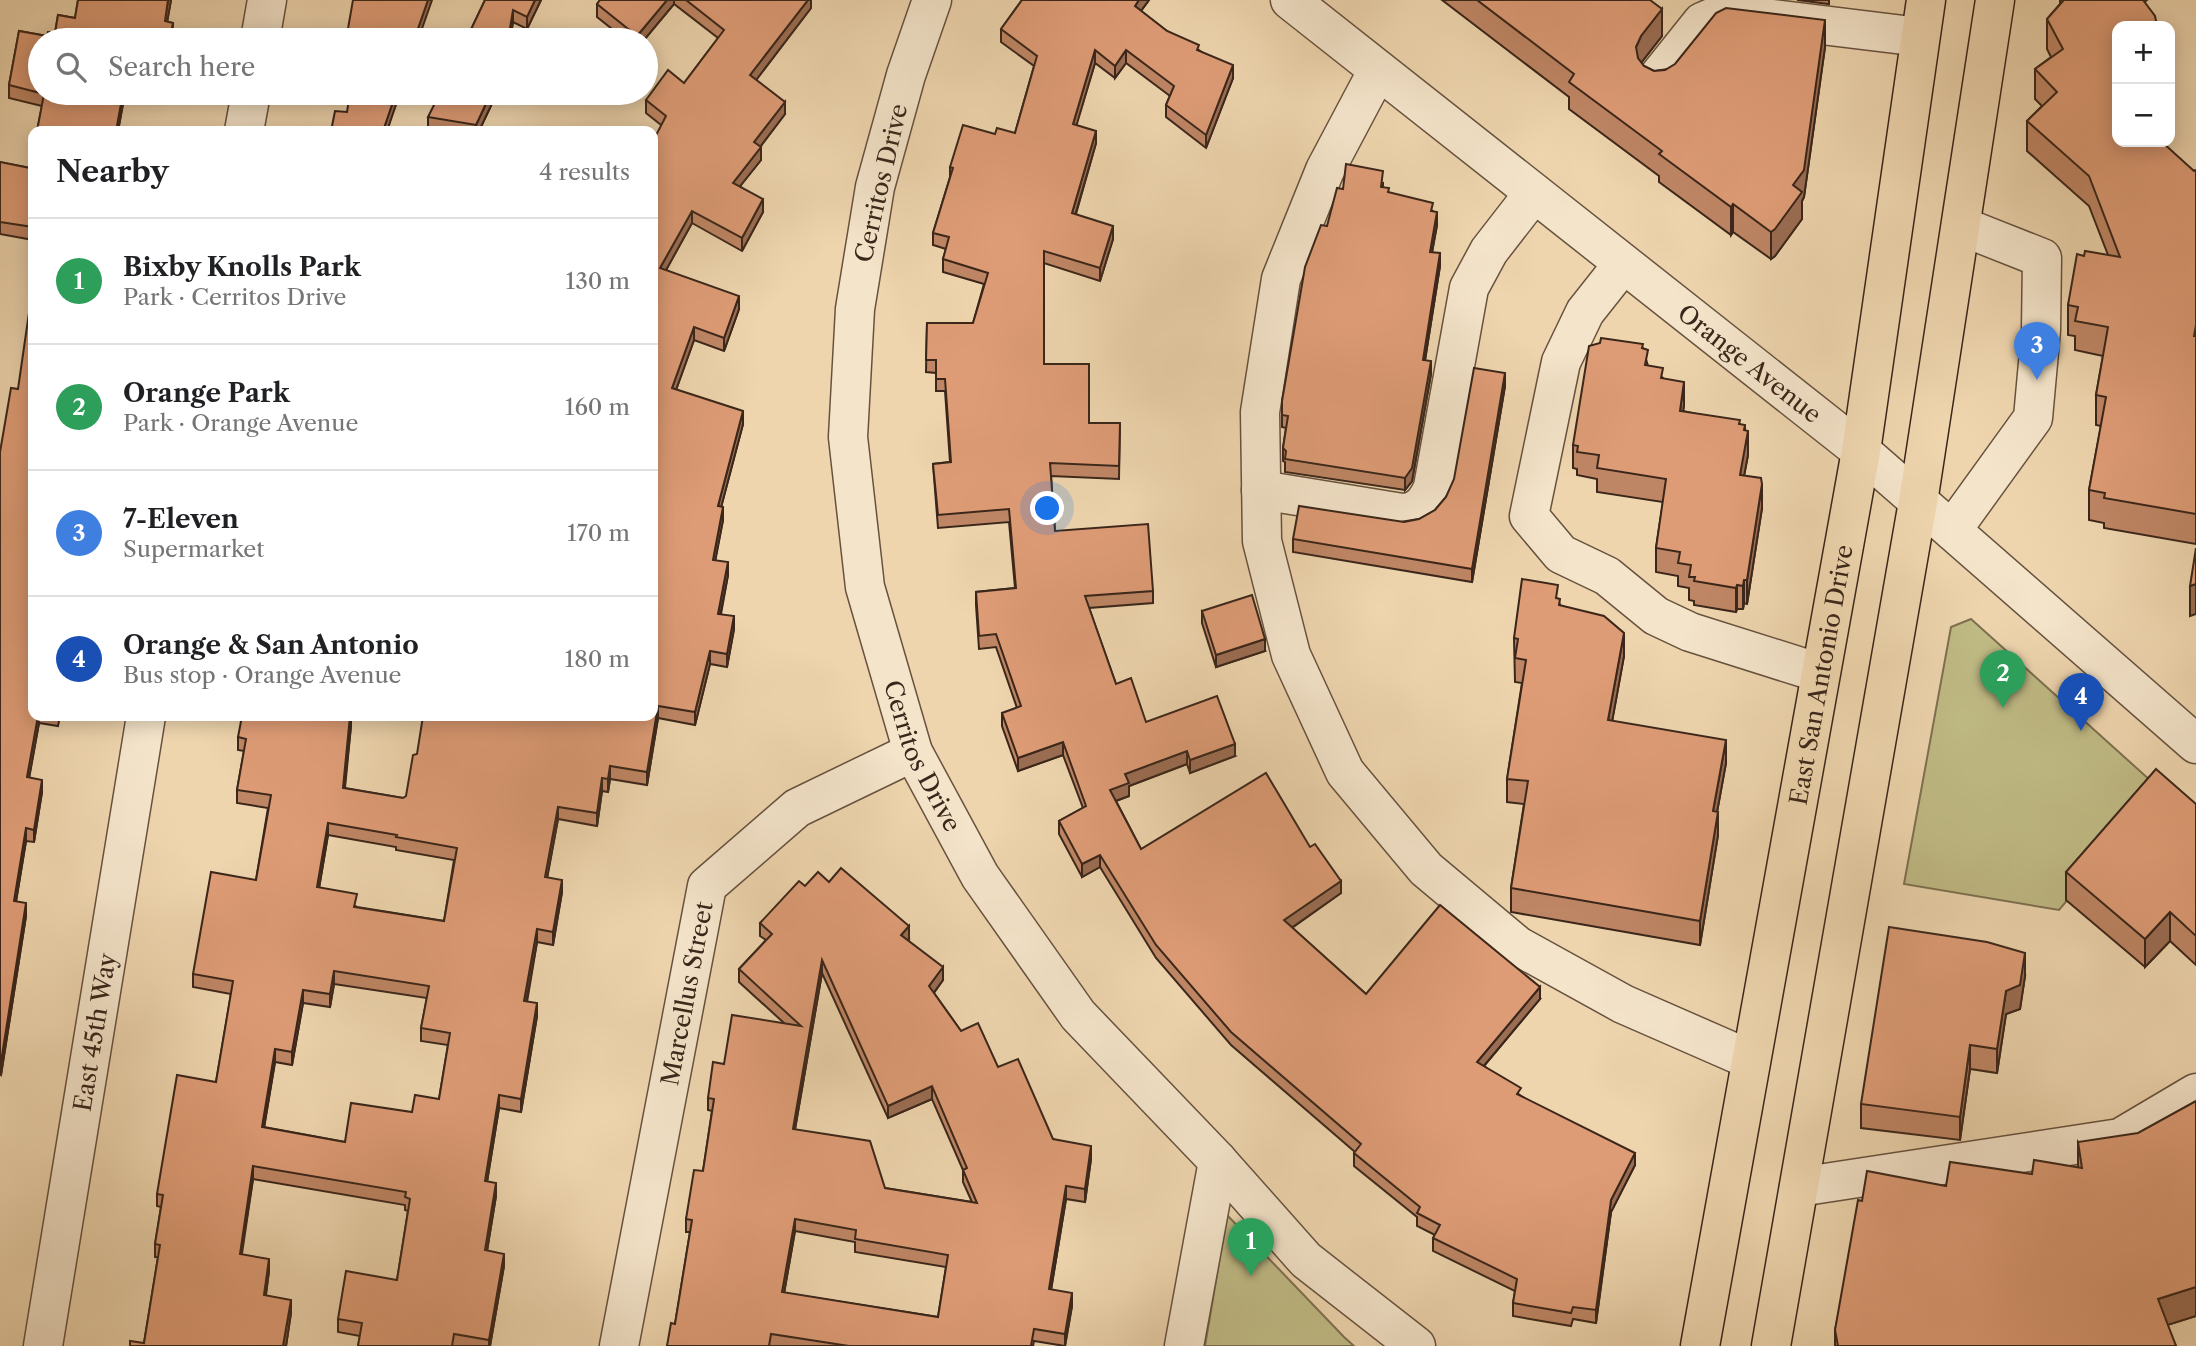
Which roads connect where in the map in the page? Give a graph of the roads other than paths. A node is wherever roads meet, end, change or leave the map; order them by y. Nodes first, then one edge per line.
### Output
1 (267, 0) edge
2 (932, 0) edge
3 (1926, 0) edge
4 (1995, 0) edge
5 (1294, 1) edge
6 (262, 28) edge
7 (1920, 37) junction
8 (1378, 70) junction
9 (1658, 77) edge
10 (249, 105) edge
11 (245, 126) edge
12 (1534, 193) junction
13 (1961, 226) junction
14 (1623, 264) junction
15 (1861, 451) junction
16 (1261, 490) junction
17 (1918, 502) junction
18 (1952, 530) junction
19 (1821, 673) junction
20 (145, 721) edge
21 (2196, 744) edge
22 (913, 752) junction
23 (1751, 1060) junction
24 (2196, 1093) edge
25 (1218, 1161) junction
26 (1799, 1187) junction
27 (43, 1346) edge
28 (619, 1346) edge
29 (1184, 1346) edge
30 (1416, 1346) edge
31 (1700, 1346) edge
32 (1771, 1346) edge

1 - 6 street
2 - 22 street, Cerritos Drive
3 - 7 main road, East San Antonio Drive
4 - 13 main road
5 - 8 street, Orange Avenue
7 - 9 street
7 - 15 main road, East San Antonio Drive
8 - 12 street, Orange Avenue
8 - 16 street
10 - 11 street
12 - 14 street, Orange Avenue
12 - 16 street
13 - 17 main road
13 - 18 street
14 - 15 street, Orange Avenue
14 - 19 street
15 - 17 street, Orange Avenue
15 - 19 main road, East San Antonio Drive
16 - 23 street
17 - 18 street, Orange Avenue
17 - 26 main road
18 - 21 street, Orange Avenue
19 - 23 main road, East San Antonio Drive
20 - 27 street, East 45th Way
22 - 25 street, Cerritos Drive
22 - 28 street, Marcellus Street
23 - 31 main road, East San Antonio Drive
24 - 26 street
25 - 29 street
25 - 30 street, Cerritos Drive
26 - 32 main road

